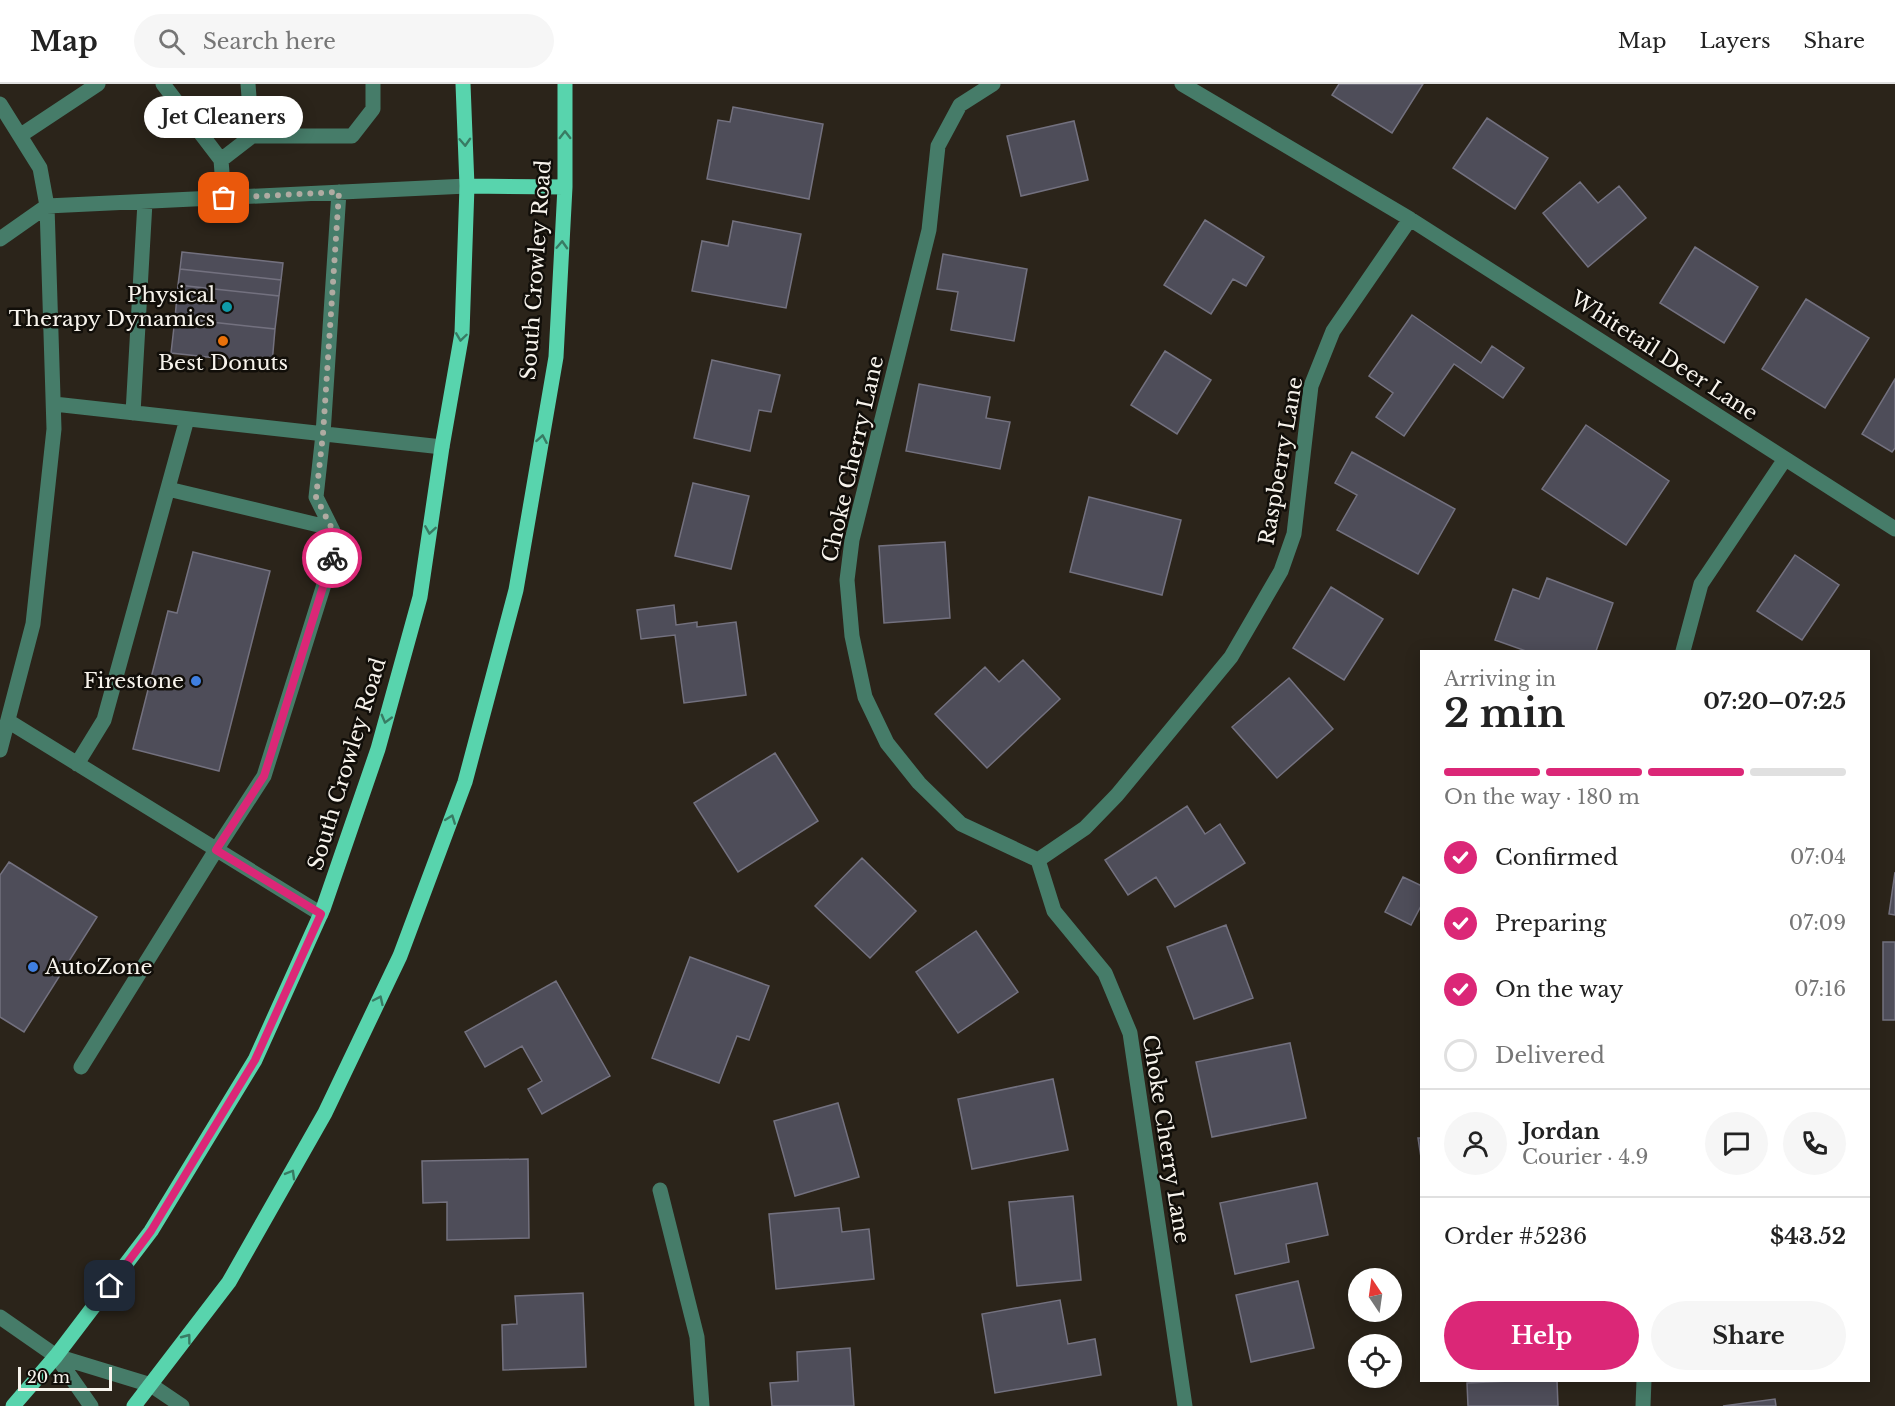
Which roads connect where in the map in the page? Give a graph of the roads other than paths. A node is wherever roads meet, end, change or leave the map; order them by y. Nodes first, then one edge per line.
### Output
1 (98, 84) edge
2 (163, 84) edge
3 (248, 84) edge
4 (373, 84) edge
5 (463, 84) edge
6 (565, 84) edge
7 (993, 84) edge
8 (1182, 84) edge
9 (0, 104) edge
10 (21, 135) junction
11 (252, 136) junction
12 (221, 160) junction
13 (467, 186) junction
14 (565, 187) junction
15 (339, 192) junction
16 (224, 198) junction
17 (145, 202) junction
18 (47, 206) junction
19 (1410, 219) junction
20 (0, 239) edge
21 (54, 404) junction
22 (133, 412) junction
23 (187, 419) junction
24 (323, 434) junction
25 (442, 447) junction
26 (1785, 459) junction
27 (168, 489) junction
28 (331, 528) junction
29 (1895, 529) edge
30 (1683, 650) edge
31 (8, 721) junction
32 (0, 750) edge
33 (77, 764) junction
34 (216, 850) junction
35 (1038, 860) junction
36 (321, 914) junction
37 (81, 1067) dead end
38 (660, 1190) dead end
39 (0, 1317) edge
40 (56, 1356) junction
41 (1644, 1382) edge
42 (151, 1385) junction
43 (14, 1406) edge
44 (91, 1406) edge
45 (134, 1406) edge
46 (182, 1406) edge
47 (702, 1406) edge
48 (1185, 1406) edge
49 (1643, 1406) edge

1 - 10 street
2 - 12 street
3 - 11 street
4 - 11 street
5 -> 13 main road, South Crowley Road
14 -> 6 main road, South Crowley Road
7 - 35 street, Choke Cherry Lane
8 - 19 street
9 - 10 street
10 - 18 street
11 - 12 street
12 - 16 street
13 - 14 main road
13 - 15 street
13 -> 25 main road, South Crowley Road
42 -> 14 main road, South Crowley Road
15 - 16 street
15 - 24 street
16 - 17 street
17 - 18 street
17 - 22 street
18 - 20 street
18 - 21 street
19 - 26 street, Whitetail Deer Lane
19 - 35 street, Raspberry Lane
21 - 22 street
21 - 31 street
22 - 23 street
23 - 24 street
23 - 27 street
24 - 25 street
24 - 28 street
25 -> 36 main road, South Crowley Road
26 - 29 street, Whitetail Deer Lane
26 - 30 street
27 - 28 street
27 - 33 street
28 - 34 street
31 - 32 street
31 - 33 street
33 - 34 street
34 - 36 street
34 - 37 street
35 - 48 street, Choke Cherry Lane
36 - 40 main road, South Crowley Road
38 - 47 street
39 - 40 street
40 - 42 street
40 - 43 main road, South Crowley Road
40 - 44 street
41 - 49 street
42 - 45 main road, South Crowley Road
42 - 46 street

